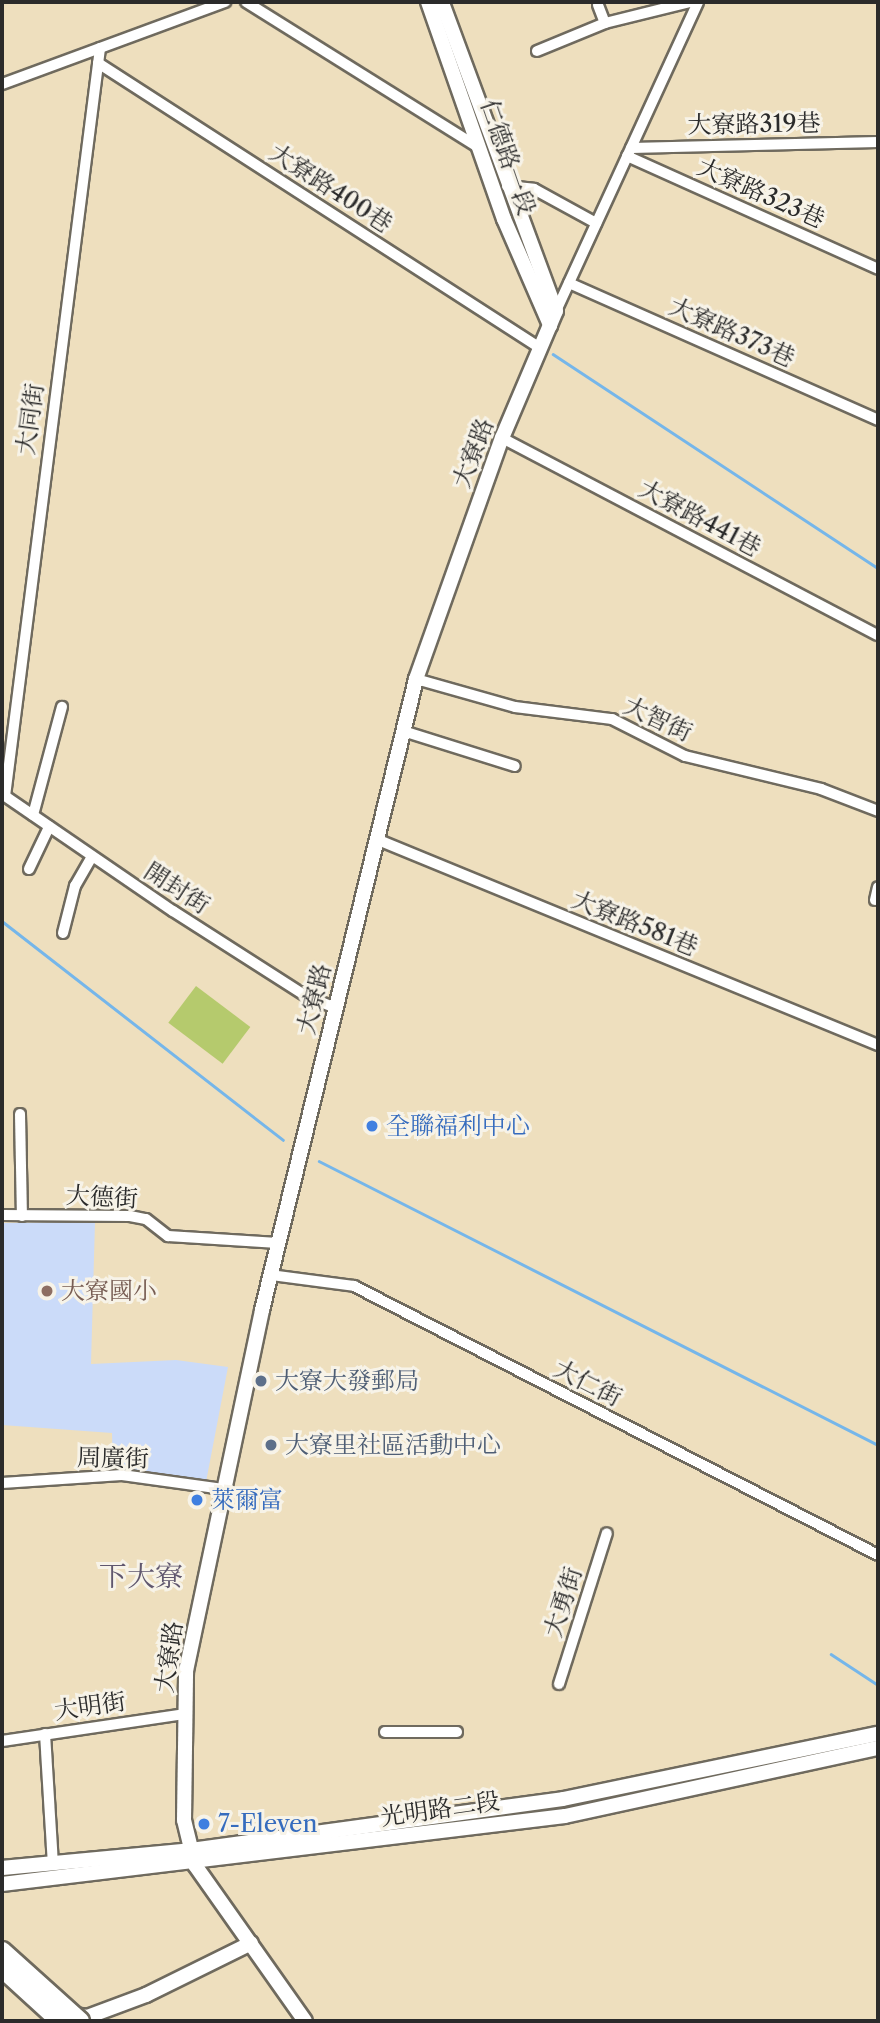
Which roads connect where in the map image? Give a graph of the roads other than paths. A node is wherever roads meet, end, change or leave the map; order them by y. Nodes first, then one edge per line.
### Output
1 (225, 2) edge
2 (247, 2) edge
3 (428, 2) edge
4 (442, 2) edge
5 (690, 2) edge
6 (698, 2) edge
7 (598, 5) dead end
8 (605, 23) junction
9 (100, 48) junction
10 (537, 51) dead end
11 (98, 63) junction
12 (2, 85) edge
13 (878, 142) edge
14 (482, 149) junction
15 (629, 152) junction
16 (507, 186) junction
17 (596, 223) junction
18 (878, 269) edge
19 (569, 283) junction
20 (553, 318) junction
21 (540, 348) junction
22 (878, 420) edge
23 (502, 438) junction
24 (878, 635) edge
25 (416, 679) junction
26 (62, 707) dead end
27 (403, 731) junction
28 (515, 766) dead end
29 (4, 795) edge
30 (878, 811) edge
31 (33, 815) junction
32 (49, 827) junction
33 (376, 839) junction
34 (92, 856) junction
35 (29, 869) dead end
36 (878, 887) edge
37 (875, 900) dead end
38 (63, 933) dead end
39 (335, 1008) junction
40 (878, 1045) edge
41 (20, 1114) dead end
42 (2, 1216) edge
43 (22, 1216) junction
44 (278, 1243) junction
45 (271, 1275) junction
46 (2, 1483) edge
47 (223, 1489) junction
48 (607, 1533) dead end
49 (878, 1555) edge
50 (559, 1684) dead end
51 (184, 1714) junction
52 (385, 1732) dead end
53 (457, 1732) dead end
54 (45, 1734) junction
55 (878, 1734) edge
56 (2, 1741) edge
57 (878, 1748) edge
58 (191, 1850) junction
59 (73, 1861) junction
60 (53, 1863) junction
61 (195, 1865) junction
62 (2, 1868) edge
63 (76, 1877) junction
64 (2, 1884) edge
65 (251, 1944) junction
66 (2, 1951) edge
67 (2, 1968) edge
68 (36, 2009) dead end
69 (60, 2021) edge
70 (80, 2021) edge
71 (305, 2021) edge

1 - 9 street
2 - 14 street
3 - 14 street, 仁德路一段
4 - 16 street, 仁德路一段
5 - 8 street
6 - 15 street, 大寮路
7 - 8 street
8 - 10 street
9 - 11 street, 大同街
9 - 12 street
11 - 21 street, 大寮路400巷
11 - 29 street, 大同街
13 - 15 street, 大寮路319巷
14 - 20 street, 仁德路一段
15 - 17 street, 大寮路
15 - 18 street, 大寮路323巷
16 - 17 street
16 - 20 street, 仁德路一段
17 - 19 street, 大寮路
19 - 20 street, 大寮路
19 - 22 street, 大寮路373巷
20 - 21 street, 大寮路
21 - 23 street, 大寮路
23 - 24 street, 大寮路441巷
23 - 25 street, 大寮路
25 - 27 street, 大寮路
25 - 30 street, 大智街
26 - 31 street
27 - 28 street
27 - 33 street, 大寮路
29 - 31 street, 開封街
31 - 32 street, 開封街
32 - 34 street, 開封街
32 - 35 street
33 - 39 street, 大寮路
33 - 40 street, 大寮路581巷
34 - 38 street
34 - 39 street, 開封街
36 - 37 street
39 - 44 street, 大寮路
41 - 43 street
42 - 43 street, 大德街
43 - 44 street, 大德街
44 - 45 street, 大寮路
45 - 47 street, 大寮路
45 - 49 street, 大仁街
46 - 47 street, 周廣街
47 - 51 street, 大寮路
48 - 50 street, 大勇街
51 - 54 street, 大明街
51 - 58 street, 大寮路
52 - 53 street
54 - 56 street, 大明街
54 - 60 street
55 - 58 street, 光明路二段
57 - 61 street, 光明路二段
58 - 59 street, 光明路二段
58 - 61 street, 大寮路
59 - 60 street, 光明路二段
59 - 63 street
60 - 62 street, 光明路二段
61 - 63 street, 光明路二段
61 - 65 street, 大寮路
63 - 64 street, 光明路二段
65 - 68 street
65 - 71 street, 大寮路
66 - 70 highway, bridge
67 - 69 highway, bridge

